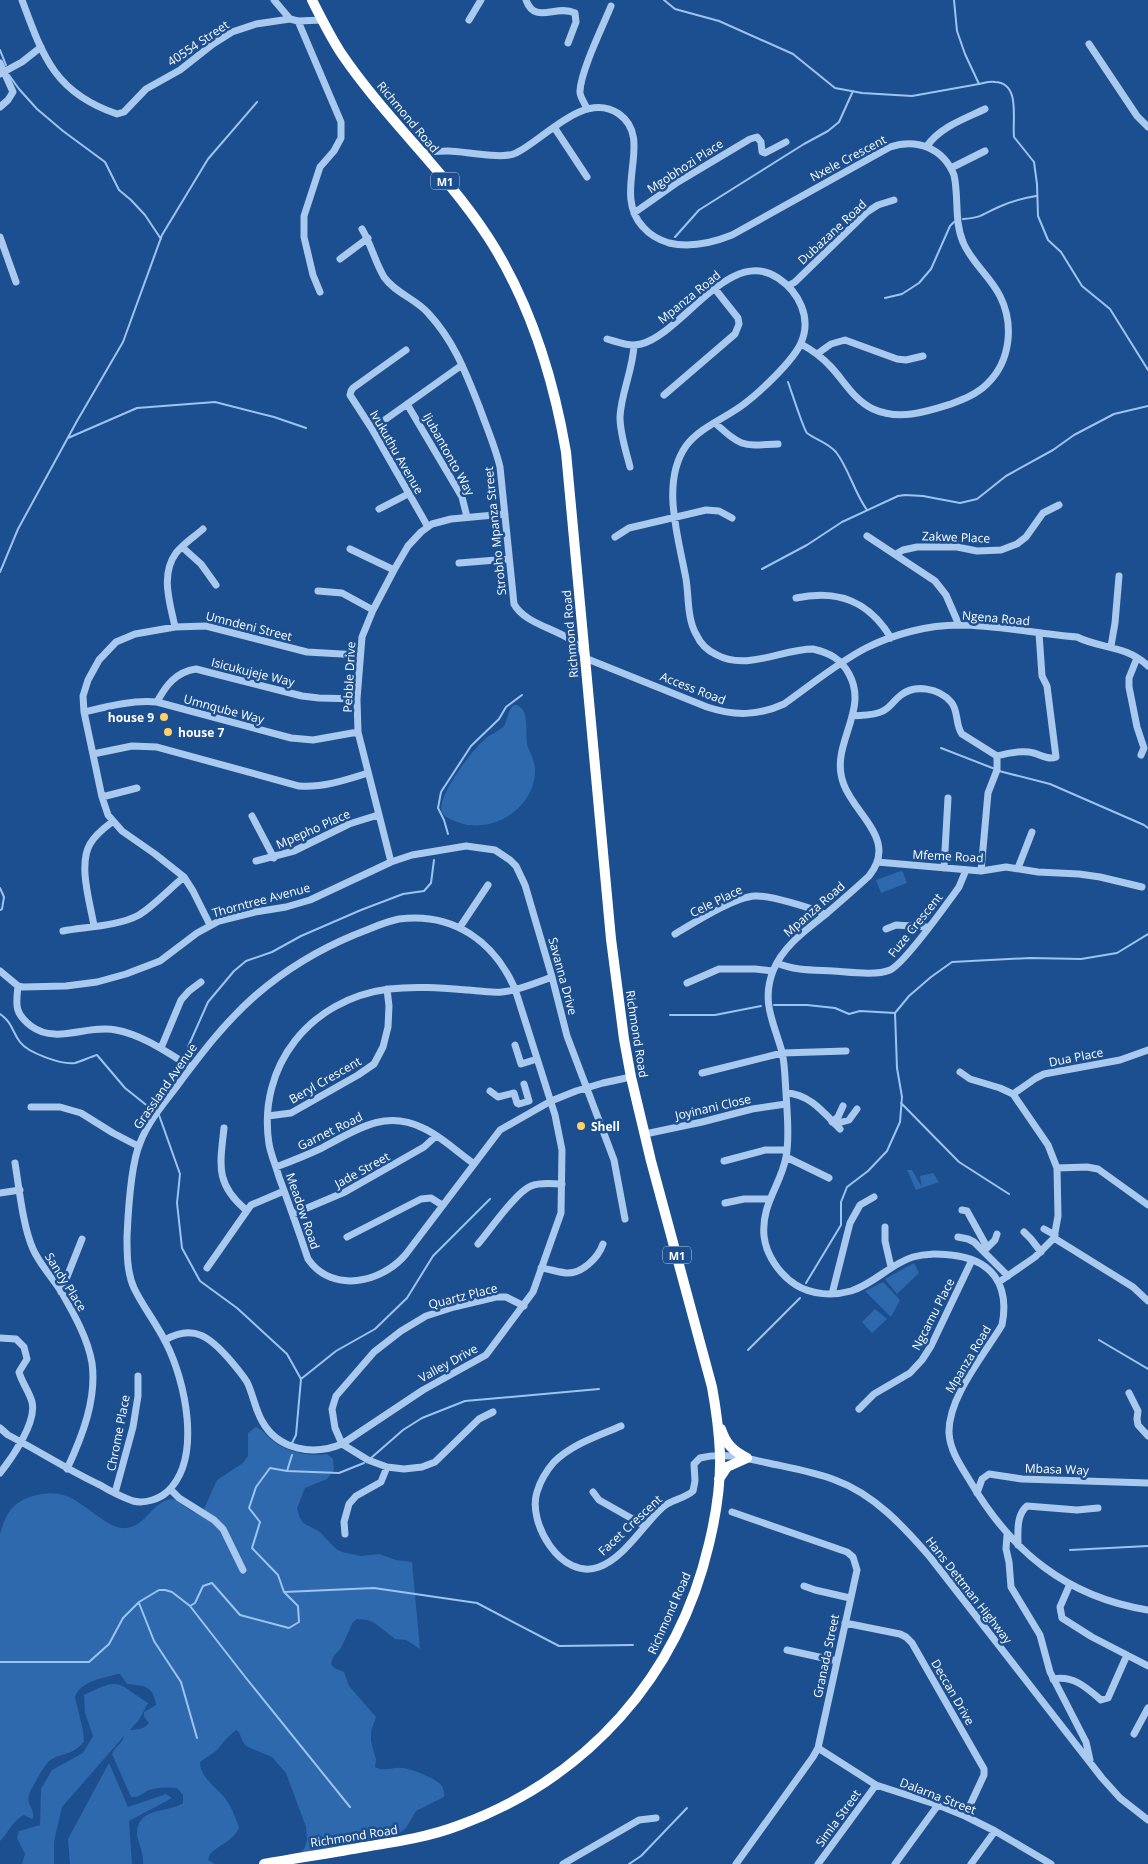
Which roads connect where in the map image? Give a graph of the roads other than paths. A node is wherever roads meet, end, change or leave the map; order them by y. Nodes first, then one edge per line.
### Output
1 (22, 0) edge
2 (274, 0) edge
3 (312, 0) edge
4 (481, 0) edge
5 (526, 0) edge
6 (612, 6) dead end
7 (294, 20) junction
8 (322, 20) junction
9 (469, 20) dead end
10 (568, 43) dead end
11 (1089, 44) dead end
12 (41, 47) junction
13 (0, 63) edge
14 (2, 73) edge
15 (0, 107) edge
16 (587, 109) junction
17 (985, 109) dead end
18 (554, 127) junction
19 (1148, 128) edge
20 (786, 142) dead end
21 (927, 146) junction
22 (985, 151) dead end
23 (421, 152) junction
24 (952, 168) junction
25 (587, 177) dead end
26 (894, 200) dead end
27 (634, 213) junction
28 (362, 229) dead end
29 (0, 237) edge
30 (368, 238) junction
31 (340, 259) dead end
32 (16, 282) dead end
33 (788, 286) junction
34 (715, 289) junction
35 (320, 292) dead end
36 (607, 339) dead end
37 (801, 344) junction
38 (634, 345) junction
39 (406, 350) dead end
40 (817, 354) junction
41 (923, 356) dead end
42 (462, 365) junction
43 (664, 395) dead end
44 (407, 404) junction
45 (715, 423) junction
46 (372, 429) junction
47 (778, 444) dead end
48 (630, 467) dead end
49 (408, 494) junction
50 (1059, 505) dead end
51 (379, 510) dead end
52 (505, 514) junction
53 (467, 517) junction
54 (673, 518) junction
55 (732, 518) dead end
56 (428, 527) junction
57 (203, 530) dead end
58 (867, 536) dead end
59 (614, 537) dead end
60 (182, 547) junction
61 (350, 549) dead end
62 (896, 554) junction
63 (509, 559) junction
64 (459, 563) dead end
65 (394, 570) junction
66 (1119, 576) dead end
67 (216, 585) dead end
68 (318, 591) dead end
69 (796, 598) dead end
70 (373, 610) junction
71 (959, 625) junction
72 (175, 627) junction
73 (1039, 633) junction
74 (891, 638) junction
75 (1111, 646) junction
76 (359, 655) junction
77 (585, 658) junction
78 (1137, 658) junction
79 (843, 662) junction
80 (1148, 666) edge
81 (357, 699) junction
82 (157, 702) junction
83 (84, 712) junction
84 (852, 716) junction
85 (358, 732) junction
86 (93, 754) junction
87 (1141, 755) dead end
88 (997, 756) junction
89 (368, 774) junction
90 (137, 788) dead end
91 (102, 797) junction
92 (948, 798) dead end
93 (378, 815) junction
94 (252, 816) dead end
95 (112, 822) junction
96 (1032, 832) dead end
97 (274, 858) junction
98 (256, 861) dead end
99 (391, 862) junction
100 (877, 862) junction
101 (944, 868) junction
102 (1018, 868) junction
103 (966, 870) junction
104 (981, 871) junction
105 (184, 877) junction
106 (488, 885) dead end
107 (1142, 888) dead end
108 (825, 914) junction
109 (210, 925) junction
110 (94, 926) junction
111 (460, 927) junction
112 (928, 927) junction
113 (886, 929) dead end
114 (63, 931) dead end
115 (675, 934) dead end
116 (777, 963) junction
117 (0, 971) edge
118 (773, 971) junction
119 (552, 977) junction
120 (201, 982) dead end
121 (687, 983) dead end
122 (18, 986) junction
123 (387, 989) junction
124 (515, 989) junction
125 (515, 1044) dead end
126 (161, 1048) junction
127 (1148, 1050) edge
128 (846, 1051) dead end
129 (782, 1053) junction
130 (537, 1059) junction
131 (191, 1067) junction
132 (960, 1072) dead end
133 (702, 1073) dead end
134 (631, 1077) junction
135 (524, 1084) dead end
136 (587, 1087) junction
137 (490, 1091) dead end
138 (786, 1093) junction
139 (1013, 1094) junction
140 (551, 1101) junction
141 (786, 1104) junction
142 (31, 1106) dead end
143 (843, 1106) dead end
144 (857, 1109) dead end
145 (268, 1116) junction
146 (836, 1125) junction
147 (224, 1128) dead end
148 (645, 1134) junction
149 (436, 1136) junction
150 (138, 1146) junction
151 (786, 1154) junction
152 (724, 1161) dead end
153 (15, 1163) dead end
154 (473, 1164) junction
155 (276, 1167) junction
156 (1057, 1168) junction
157 (829, 1178) dead end
158 (562, 1184) junction
159 (20, 1190) junction
160 (284, 1191) junction
161 (0, 1193) edge
162 (874, 1197) dead end
163 (770, 1199) junction
164 (725, 1203) dead end
165 (1148, 1204) edge
166 (442, 1205) junction
167 (246, 1210) junction
168 (962, 1210) dead end
169 (293, 1214) junction
170 (624, 1219) dead end
171 (884, 1227) dead end
172 (1044, 1229) dead end
173 (1024, 1232) dead end
174 (997, 1234) dead end
175 (1054, 1236) junction
176 (348, 1237) dead end
177 (958, 1237) dead end
178 (82, 1239) dead end
179 (478, 1244) dead end
180 (603, 1244) dead end
181 (987, 1250) junction
182 (1041, 1252) junction
183 (972, 1260) junction
184 (207, 1268) dead end
185 (541, 1268) junction
186 (891, 1268) junction
187 (1008, 1276) junction
188 (999, 1282) junction
189 (61, 1292) junction
190 (832, 1294) junction
191 (1148, 1301) edge
192 (524, 1306) junction
193 (0, 1338) edge
194 (165, 1340) junction
195 (138, 1376) dead end
196 (1129, 1393) dead end
197 (859, 1409) dead end
198 (716, 1411) junction
199 (493, 1412) dead end
200 (621, 1426) dead end
201 (0, 1428) edge
202 (1148, 1436) edge
203 (20, 1441) junction
204 (342, 1444) junction
205 (720, 1454) junction
206 (747, 1458) junction
207 (387, 1467) junction
208 (67, 1469) junction
209 (0, 1474) edge
210 (719, 1478) junction
211 (1148, 1483) edge
212 (170, 1489) junction
213 (593, 1492) dead end
214 (115, 1493) junction
215 (977, 1493) junction
216 (1098, 1508) dead end
217 (732, 1512) dead end
218 (645, 1526) junction
219 (345, 1534) dead end
220 (1007, 1535) junction
221 (1018, 1545) junction
222 (243, 1570) dead end
223 (1070, 1584) junction
224 (804, 1586) dead end
225 (850, 1598) junction
226 (1148, 1610) edge
227 (845, 1622) junction
228 (786, 1650) dead end
229 (1127, 1655) junction
230 (837, 1661) junction
231 (1148, 1666) edge
232 (1053, 1679) junction
233 (1148, 1708) edge
234 (1134, 1734) dead end
235 (818, 1748) junction
236 (1090, 1763) junction
237 (876, 1785) junction
238 (938, 1805) junction
239 (965, 1816) junction
240 (656, 1818) dead end
241 (1148, 1820) edge
242 (995, 1831) junction
243 (264, 1864) edge
244 (563, 1864) edge
245 (736, 1864) edge
246 (818, 1864) edge
247 (895, 1864) edge
248 (971, 1864) edge
249 (1051, 1864) edge

1 - 12 street
2 - 7 street
3 - 8 highway, Richmond Road / M1
4 - 9 street
5 - 10 street
6 - 16 street
7 - 8 street
7 - 12 street, 40554 Street
7 - 35 street
8 - 23 highway, Richmond Road / M1
11 - 19 street
12 - 14 street
13 - 14 street
14 - 15 street
16 - 18 street
16 - 27 street, Nxele Crescent
17 - 21 street
18 - 23 street
18 - 25 street
20 - 27 street, Mgobhozi Place
21 - 24 street
21 - 27 street, Nxele Crescent
22 - 24 street
23 - 77 highway, Richmond Road / M1
24 - 40 street
26 - 33 street, Dubazane Road
28 - 30 street, Strobho Mpanza Street
29 - 32 street
30 - 31 street
30 - 42 street, Strobho Mpanza Street
33 - 34 street, Mpanza Road
33 - 37 street, Mpanza Road
34 - 38 street, Mpanza Road
34 - 43 street
36 - 38 street
37 - 40 street
37 - 45 street, Mpanza Road
38 - 48 street
39 - 46 street, Ivukuthu Avenue
40 - 41 street
42 - 44 street
42 - 52 street, Strobho Mpanza Street
44 - 46 street
44 - 53 street, Ijubantonto Way
45 - 47 street
45 - 54 street, Mpanza Road
46 - 49 street, Ivukuthu Avenue
49 - 51 street
49 - 56 street, Ivukuthu Avenue
50 - 62 street, Zakwe Place
52 - 53 street, Pebble Drive
52 - 63 street, Strobho Mpanza Street
53 - 56 street, Pebble Drive
54 - 55 street
54 - 59 street
54 - 79 street, Mpanza Road
56 - 65 street, Pebble Drive
57 - 60 street
58 - 62 street
60 - 67 street
60 - 72 street
61 - 65 street
62 - 71 street
63 - 64 street
63 - 77 street, Strobho Mpanza Street
65 - 70 street, Pebble Drive
66 - 75 street
68 - 70 street
69 - 74 street
70 - 76 street, Pebble Drive
71 - 73 street, Ngena Road
71 - 74 street, Ngena Road
72 - 76 street, Umndeni Street
72 - 83 street, Umndeni Street
73 - 75 street, Ngena Road
73 - 88 street
74 - 79 street, Ngena Road
75 - 78 street, Ngena Road
76 - 81 street, Pebble Drive
77 - 79 street, Access Road
77 - 134 highway, Richmond Road / M1
78 - 80 street, Ngena Road
78 - 87 street
79 - 84 street
81 - 82 street, Isicukujeje Way
81 - 85 street, Pebble Drive
82 - 83 street, Umnqube Way
82 - 85 street, Umnqube Way
83 - 86 street, Umndeni Street
84 - 88 street
84 - 100 street
85 - 89 street, Pebble Drive
86 - 89 street
86 - 91 street, Umndeni Street
88 - 104 street
89 - 93 street, Pebble Drive
90 - 91 street
91 - 95 street, Umndeni Street
92 - 101 street
93 - 97 street, Mpepho Place
93 - 99 street, Pebble Drive
94 - 97 street
95 - 105 street, Umndeni Street
95 - 110 street
96 - 102 street
97 - 98 street, Mpepho Place
99 - 109 street, Thorntree Avenue
99 - 119 street, Savanna Drive
100 - 101 street, Mfeme Road
100 - 108 street, Mpanza Road
101 - 103 street, Mfeme Road
102 - 104 street, Mfeme Road
102 - 107 street, Mfeme Road
103 - 104 street, Mfeme Road
103 - 112 street, Fuze Crescent
105 - 109 street, Umndeni Street
105 - 110 street
106 - 111 street
108 - 115 street, Cele Place
108 - 116 street, Mpanza Road
109 - 122 street, Thorntree Avenue
110 - 114 street
111 - 124 street, Grassland Avenue
111 - 131 street, Grassland Avenue
112 - 113 street
112 - 116 street, Fuze Crescent
116 - 118 street, Mpanza Road
117 - 122 street
118 - 121 street
118 - 129 street, Mpanza Road
119 - 124 street, Meadow Road
119 - 136 street, Savanna Drive
120 - 126 street
122 - 126 street
123 - 124 street, Meadow Road
123 - 145 street, Meadow Road
123 - 145 street, Beryl Crescent
124 - 130 street, Valley Drive
125 - 130 street
126 - 131 street
127 - 139 street, Dua Place
128 - 129 street
129 - 133 street
129 - 138 street, Mpanza Road
130 - 140 street, Valley Drive
131 - 150 street, Grassland Avenue
132 - 139 street
134 - 136 street, Meadow Road
134 - 148 highway, Richmond Road / M1
135 - 137 street
136 - 140 street, Meadow Road
136 - 170 street, Savanna Drive
138 - 141 street, Mpanza Road
138 - 146 street
139 - 156 street
140 - 154 street, Meadow Road
140 - 158 street, Valley Drive
141 - 148 street, Joyinani Close
141 - 151 street, Mpanza Road
142 - 150 street
143 - 146 street
144 - 146 street
145 - 155 street, Meadow Road
147 - 167 street
148 - 198 highway, Richmond Road / M1
149 - 154 street, Garnet Road
149 - 155 street, Garnet Road
149 - 169 street, Jade Street
150 - 194 street, Grassland Avenue
151 - 152 street
151 - 157 street
151 - 163 street, Mpanza Road
153 - 159 street, Sandy Place
154 - 166 street, Meadow Road
155 - 160 street, Meadow Road
156 - 165 street
156 - 175 street
158 - 179 street
158 - 185 street, Valley Drive
159 - 161 street
159 - 189 street, Sandy Place
160 - 167 street
160 - 169 street, Meadow Road
162 - 190 street
163 - 164 street
163 - 190 street, Mpanza Road
166 - 169 street, Meadow Road
166 - 176 street
167 - 184 street
168 - 181 street
171 - 186 street
172 - 175 street
173 - 182 street
174 - 181 street
175 - 182 street
175 - 191 street
177 - 181 street
178 - 189 street
180 - 185 street
181 - 187 street
182 - 187 street
183 - 186 street, Mpanza Road
183 - 188 street, Mpanza Road
183 - 197 street, Ngcamu Place
185 - 192 street, Valley Drive
186 - 190 street, Mpanza Road
187 - 188 street
188 - 215 street, Mpanza Road
189 - 208 street, Sandy Place
192 - 204 street, Valley Drive
192 - 204 street, Quartz Place
193 - 203 street
194 - 204 street, Valley Drive
194 - 212 street, Grassland Avenue
195 - 214 street, Chrome Place
196 - 202 street
198 - 205 highway, Richmond Road / M1
198 - 206 highway
199 - 207 street
200 - 218 street, Facet Crescent
201 - 203 street
203 - 208 street
203 - 209 street
204 - 207 street
205 - 206 street, Hans Dettman Highway
205 - 210 highway, Richmond Road / M1
205 - 218 street, Facet Crescent
206 - 210 highway
206 - 236 street, Hans Dettman Highway
207 - 219 street
208 - 214 street
210 - 243 highway, Richmond Road / M1
211 - 215 street, Mbasa Way
212 - 214 street
212 - 222 street
213 - 218 street
215 - 220 street, Mpanza Road
216 - 221 street
217 - 225 street, Granada Street
220 - 221 street, Mpanza Road
220 - 232 street
221 - 223 street, Mpanza Road
223 - 226 street, Mpanza Road
223 - 229 street
224 - 225 street
225 - 227 street, Granada Street
227 - 230 street, Granada Street
227 - 239 street, Deccan Drive
228 - 230 street
229 - 231 street
229 - 232 street
230 - 235 street, Granada Street
232 - 236 street
233 - 234 street
235 - 237 street, Dalarna Street
235 - 245 street, Granada Street
236 - 241 street, Hans Dettman Highway
237 - 238 street, Dalarna Street
237 - 246 street, Simla Street
238 - 239 street, Dalarna Street
238 - 247 street
239 - 242 street, Dalarna Street
240 - 244 street
242 - 248 street
242 - 249 street, Dalarna Street

